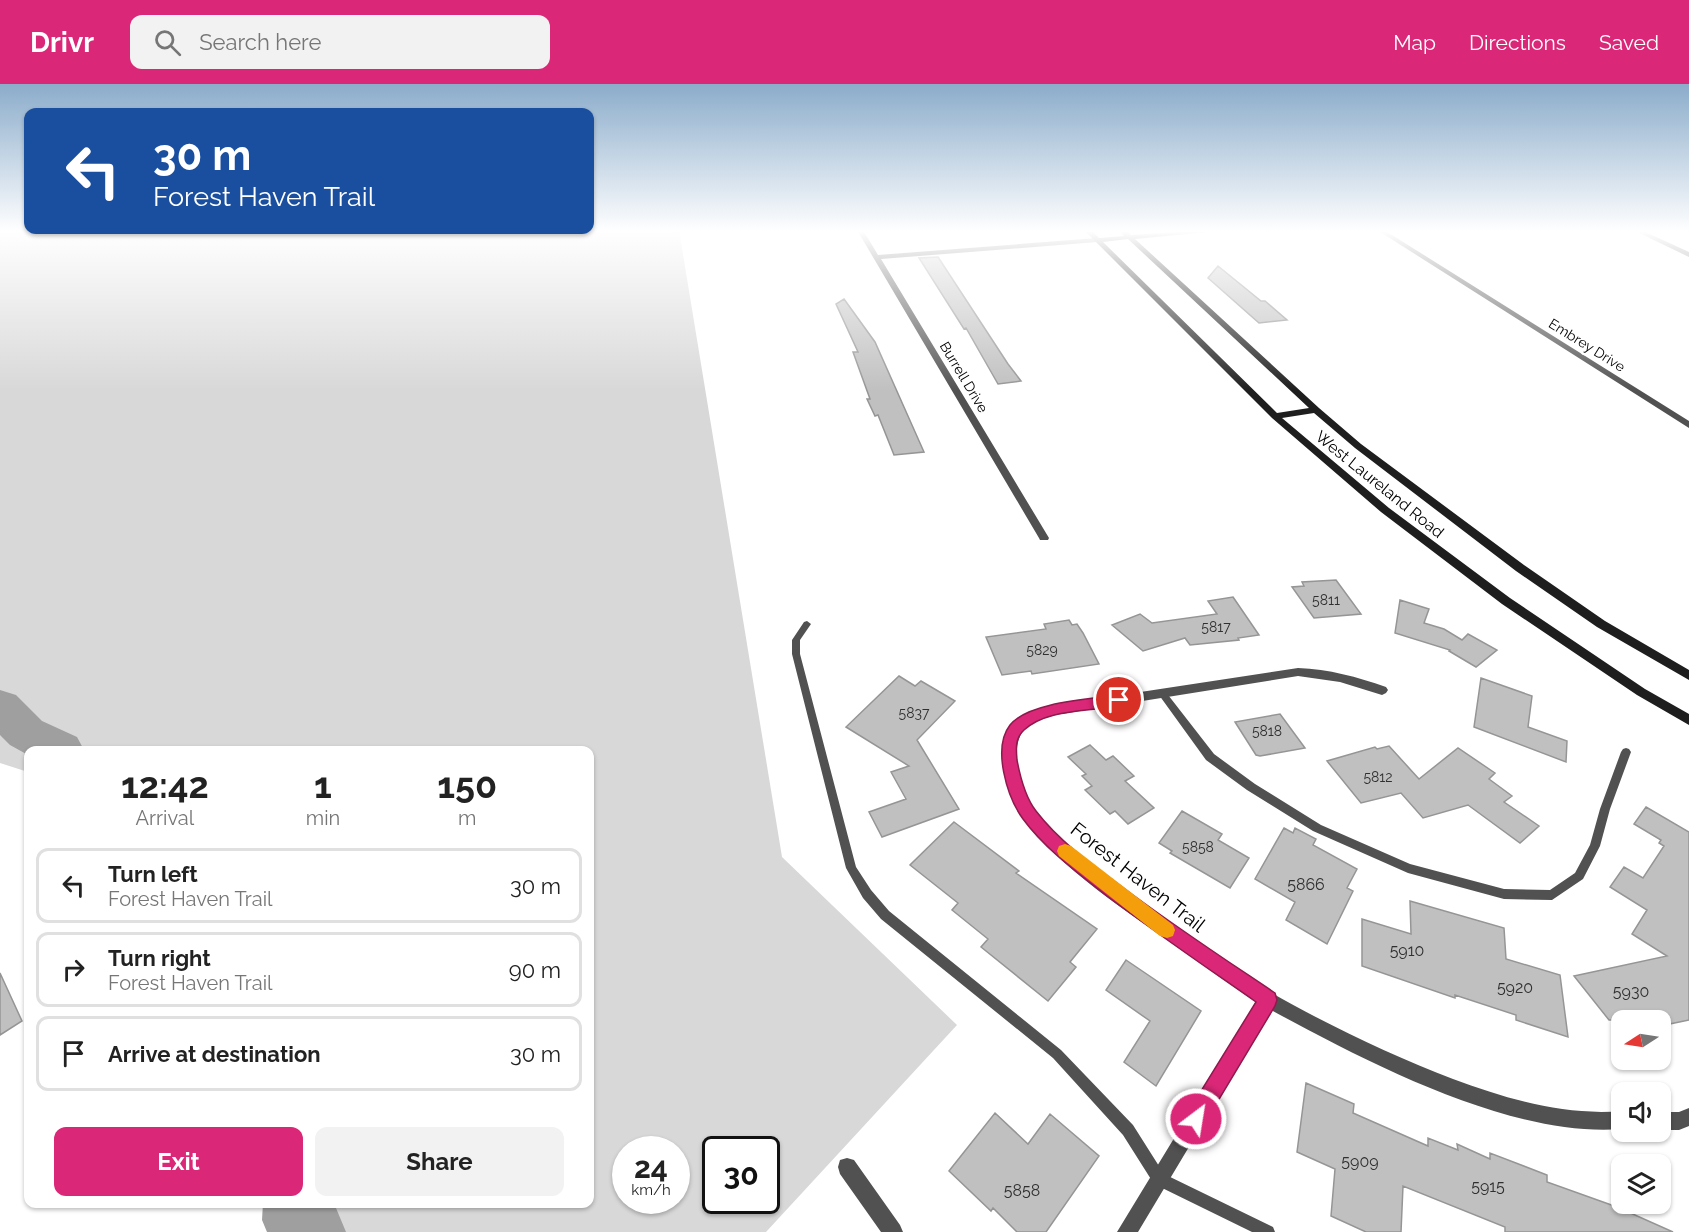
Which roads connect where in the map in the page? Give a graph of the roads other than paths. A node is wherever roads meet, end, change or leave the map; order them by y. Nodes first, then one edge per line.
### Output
1 (892, 284) edge
2 (1141, 284) edge
3 (1180, 284) edge
4 (1465, 284) edge
5 (1316, 410) junction
6 (1275, 416) junction
7 (1689, 425) edge
8 (1044, 537) dead end
9 (807, 624) dead end
10 (1689, 676) edge
11 (1382, 690) dead end
12 (1162, 693) junction
13 (1689, 720) edge
14 (1626, 752) dead end
15 (1268, 1000) junction
16 (1689, 1117) edge
17 (1611, 1120) edge
18 (1671, 1121) edge
19 (847, 1167) dead end
20 (1159, 1179) junction
21 (892, 1232) edge
22 (1127, 1232) edge
23 (1269, 1232) edge

1 - 8 street, Burrell Drive
2 - 6 main road, West Laureland Road
3 - 5 main road, West Laureland Road
4 - 7 street, Embrey Drive
5 - 6 main road
5 - 10 main road, West Laureland Road
6 - 13 main road, West Laureland Road
9 - 20 lane
11 - 12 street, Forest Haven Trail
12 - 14 lane
12 - 15 street, Forest Haven Trail
15 - 17 street, Forest Haven Trail
15 - 20 street
16 - 18 street
19 - 21 street
20 - 22 street
20 - 23 lane

